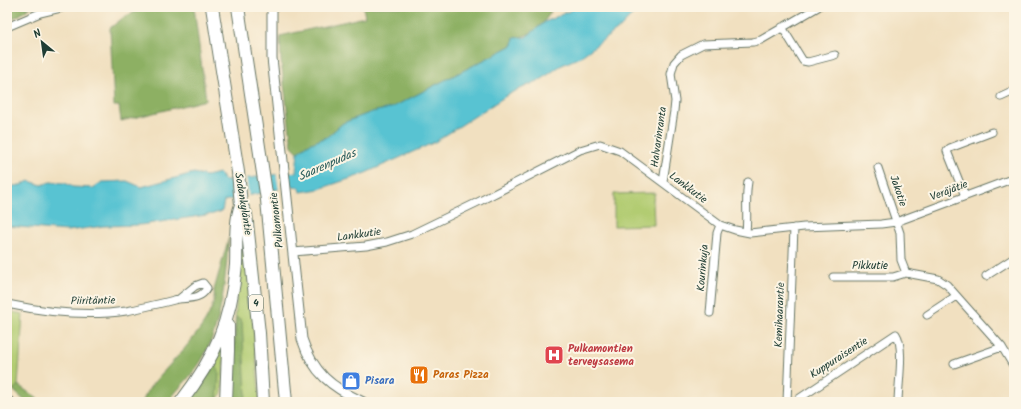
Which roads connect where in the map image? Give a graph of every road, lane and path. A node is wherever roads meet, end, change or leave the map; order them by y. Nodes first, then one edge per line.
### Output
1 (65, 7) edge
2 (212, 7) edge
3 (238, 7) edge
4 (272, 7) edge
5 (818, 7) edge
6 (40, 10) edge
7 (7, 27) edge
8 (782, 27) junction
9 (835, 55) dead end
10 (1014, 91) edge
11 (1001, 97) dead end
12 (992, 132) dead end
13 (878, 168) dead end
14 (1009, 180) dead end
15 (663, 182) junction
16 (748, 182) dead end
17 (965, 196) junction
18 (241, 205) junction
19 (896, 222) junction
20 (720, 225) junction
21 (794, 228) junction
22 (746, 232) junction
23 (293, 252) junction
24 (1014, 258) edge
25 (906, 273) junction
26 (986, 276) dead end
27 (833, 277) dead end
28 (956, 296) junction
29 (179, 299) dead end
30 (7, 304) edge
31 (710, 313) dead end
32 (927, 315) dead end
33 (227, 320) junction
34 (1002, 347) junction
35 (954, 364) dead end
36 (1014, 367) edge
37 (7, 400) edge
38 (10, 402) edge
39 (181, 402) edge
40 (226, 402) edge
41 (263, 402) edge
42 (286, 402) edge
43 (363, 402) edge
44 (787, 402) edge
45 (794, 402) edge
46 (898, 402) edge

1 - 6 street
2 - 18 highway, Sodankyläntie / 4
3 - 42 highway, Sodankyläntie / 4
4 - 23 street, Pulkamontie
5 - 8 street, Halvarinranta
6 - 7 street
8 - 9 street
8 - 15 street, Halvarinranta
10 - 11 street
12 - 17 street
13 - 19 street, Jakotie
14 - 17 street, Veräjätie
15 - 20 street, Lankkutie
15 - 23 street, Lankkutie
16 - 22 street
17 - 19 street, Veräjätie
18 - 33 highway
18 - 41 highway, Sodankyläntie / 4
19 - 21 street, Lankkutie
19 - 25 street
20 - 22 street, Lankkutie
20 - 31 street, Kourinkuja
21 - 22 street, Lankkutie
21 - 44 street, Kemihaarantie
23 - 43 street, Pulkamontie
24 - 26 street
25 - 27 street, Pikkutie
25 - 28 street
28 - 32 street
28 - 34 street
29 - 30 street, Piiritäntie
33 - 39 highway
33 - 40 highway
34 - 35 street
34 - 36 street
37 - 38 street
45 - 46 street, Kuppuraisentie

